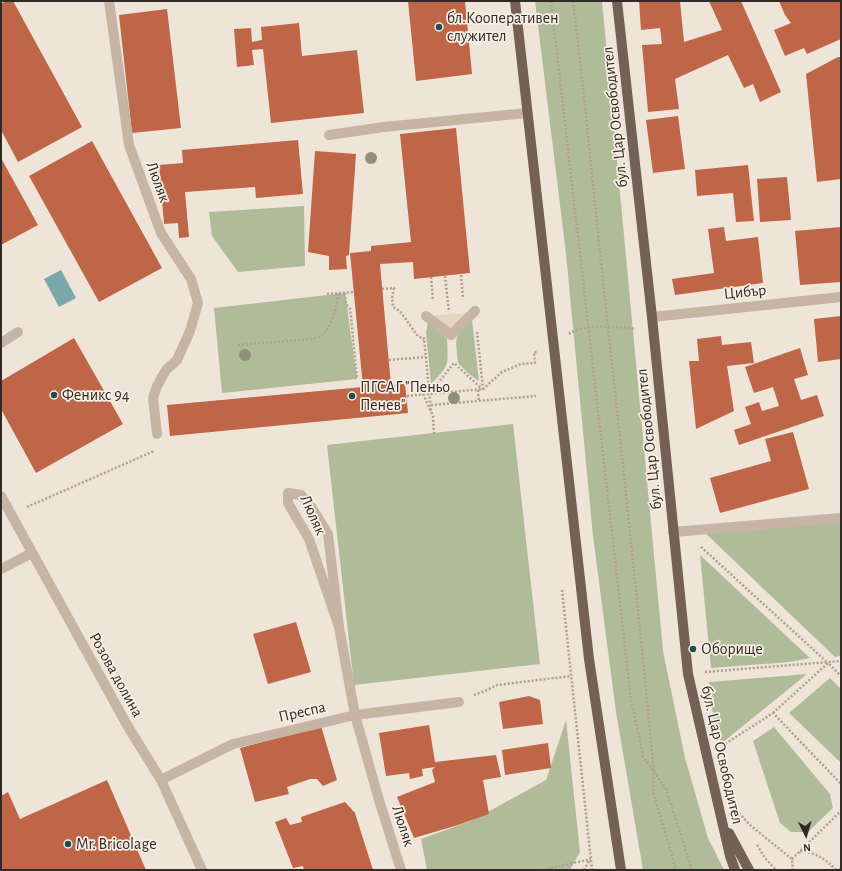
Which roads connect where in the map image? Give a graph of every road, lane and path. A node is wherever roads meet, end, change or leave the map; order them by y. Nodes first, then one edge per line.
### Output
1 (109, 1) edge
2 (515, 1) edge
3 (551, 1) edge
4 (572, 1) edge
5 (617, 1) edge
6 (527, 113) junction
7 (329, 135) dead end
8 (461, 275) dead end
9 (445, 276) dead end
10 (431, 277) dead end
11 (382, 289) dead end
12 (354, 292) dead end
13 (340, 293) junction
14 (345, 293) junction
15 (327, 294) dead end
16 (841, 297) edge
17 (464, 306) dead end
18 (434, 308) dead end
19 (475, 311) joint
20 (449, 315) dead end
21 (426, 316) joint
22 (652, 317) junction
23 (608, 326) junction
24 (589, 328) junction
25 (653, 330) junction
26 (18, 332) dead end
27 (425, 340) junction
28 (570, 341) dead end
29 (1, 343) edge
30 (238, 345) dead end
31 (538, 352) dead end
32 (426, 357) junction
33 (388, 360) dead end
34 (356, 363) junction
35 (360, 363) dead end
36 (357, 379) dead end
37 (483, 389) junction
38 (478, 390) junction
39 (430, 393) junction
40 (423, 394) junction
41 (407, 396) dead end
42 (536, 396) dead end
43 (479, 402) junction
44 (430, 406) junction
45 (431, 411) junction
46 (434, 433) dead end
47 (157, 434) dead end
48 (159, 449) dead end
49 (1, 496) edge
50 (12, 514) junction
51 (841, 518) edge
52 (673, 532) junction
53 (700, 545) dead end
54 (32, 553) junction
55 (1, 569) edge
56 (339, 627) junction
57 (841, 661) edge
58 (828, 662) junction
59 (704, 664) dead end
60 (705, 672) junction
61 (571, 676) dead end
62 (841, 676) edge
63 (706, 679) dead end
64 (459, 702) joint
65 (772, 713) junction
66 (355, 715) junction
67 (719, 748) dead end
68 (654, 773) junction
69 (162, 780) junction
70 (841, 784) edge
71 (737, 808) dead end
72 (841, 811) edge
73 (739, 815) junction
74 (724, 825) junction
75 (745, 826) dead end
76 (754, 841) dead end
77 (800, 851) junction
78 (792, 859) junction
79 (841, 868) edge
80 (202, 870) edge
81 (401, 870) edge
82 (543, 870) edge
83 (584, 870) edge
84 (621, 870) edge
85 (676, 870) edge
86 (692, 870) edge
87 (735, 870) edge
88 (749, 870) edge
89 (776, 870) edge
90 (793, 870) edge
91 (838, 870) edge

1 - 47 street, Люляк
2 - 6 main road
3 - 24 path
4 - 23 path
5 - 22 main road, бул. Цар Освободител
6 - 7 street
6 - 84 main road
8 - 17 path
9 - 20 path
10 - 18 path
11 - 27 path
12 - 14 path
13 - 14 path
13 - 15 path
13 - 30 path
14 - 34 path
16 - 22 street, Цибър
19 - 21 street
19 - 37 path
21 - 27 path
22 - 25 main road, бул. Цар Освободител
23 - 24 path
23 - 25 path
23 - 68 path
24 - 28 path
24 - 68 path
25 - 52 main road, бул. Цар Освободител
26 - 29 street
27 - 32 path
31 - 37 path
32 - 33 path
32 - 39 path
34 - 35 path
34 - 36 path
37 - 38 path
37 - 39 path
38 - 39 path
38 - 43 path
39 - 40 path
39 - 44 path
40 - 41 path
40 - 45 path
42 - 43 path
43 - 44 path
44 - 45 path
45 - 46 path
48 - 50 path
49 - 50 street, Розова долина
50 - 54 street, Розова долина
51 - 52 street
52 - 74 main road, бул. Цар Освободител
53 - 58 path
54 - 55 street
54 - 69 street, Розова долина
56 - 56 street, Люляк
56 - 66 street, Люляк
57 - 58 path
58 - 60 path
58 - 62 path
58 - 65 path
59 - 60 path
60 - 63 path
61 - 64 path
64 - 66 street, Преспа
65 - 67 path
65 - 70 path
66 - 69 street, Преспа
66 - 81 street, Люляк
68 - 85 path
68 - 86 path
69 - 80 street, Розова долина
71 - 73 path
72 - 77 path
73 - 75 path
73 - 78 path
74 - 87 main road, бул. Цар Освободител
74 - 88 main road
76 - 89 path
77 - 78 path
77 - 91 path
78 - 90 path
79 - 91 path
82 - 83 path

